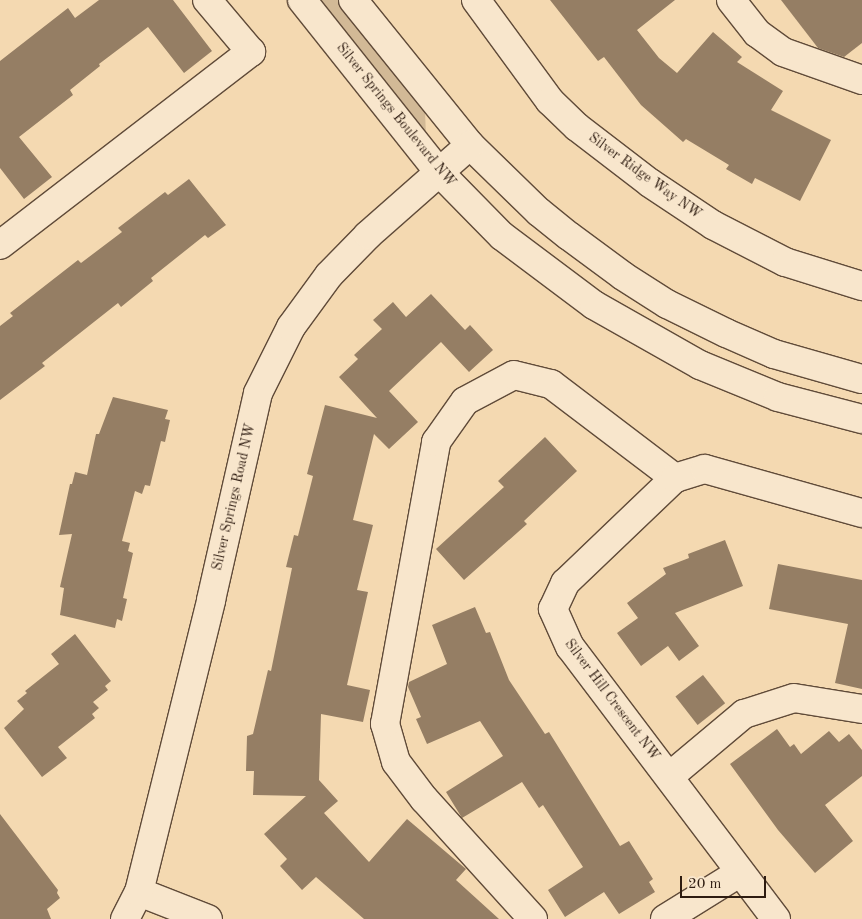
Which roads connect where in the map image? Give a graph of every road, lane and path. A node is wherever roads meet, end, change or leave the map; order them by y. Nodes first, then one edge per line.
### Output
1 (207, 0) edge
2 (302, 0) edge
3 (352, 0) edge
4 (476, 0) edge
5 (731, 0) edge
6 (862, 80) edge
7 (470, 145) junction
8 (439, 172) junction
9 (0, 245) edge
10 (862, 286) edge
11 (862, 379) edge
12 (862, 419) edge
13 (676, 478) junction
14 (862, 513) edge
15 (862, 708) edge
16 (670, 776) junction
17 (739, 873) junction
18 (139, 892) junction
19 (125, 919) edge
20 (208, 919) edge
21 (533, 919) edge
22 (665, 919) edge
23 (776, 919) edge

1 - 9 street
2 - 8 street, Silver Springs Boulevard NW
3 - 7 street
4 - 10 street, Silver Ridge Way NW
5 - 6 street
7 - 8 street, Silver Springs Road NW
7 - 11 street
8 - 12 street, Silver Springs Boulevard NW
8 - 18 street, Silver Springs Road NW
13 - 14 street, Silver Hill Crescent NW
13 - 16 street, Silver Hill Crescent NW
13 - 21 street
15 - 16 street
16 - 17 street, Silver Hill Crescent NW
17 - 22 street
17 - 23 street, Silver Hill Crescent NW
18 - 19 street, Silver Springs Road NW
18 - 20 street

